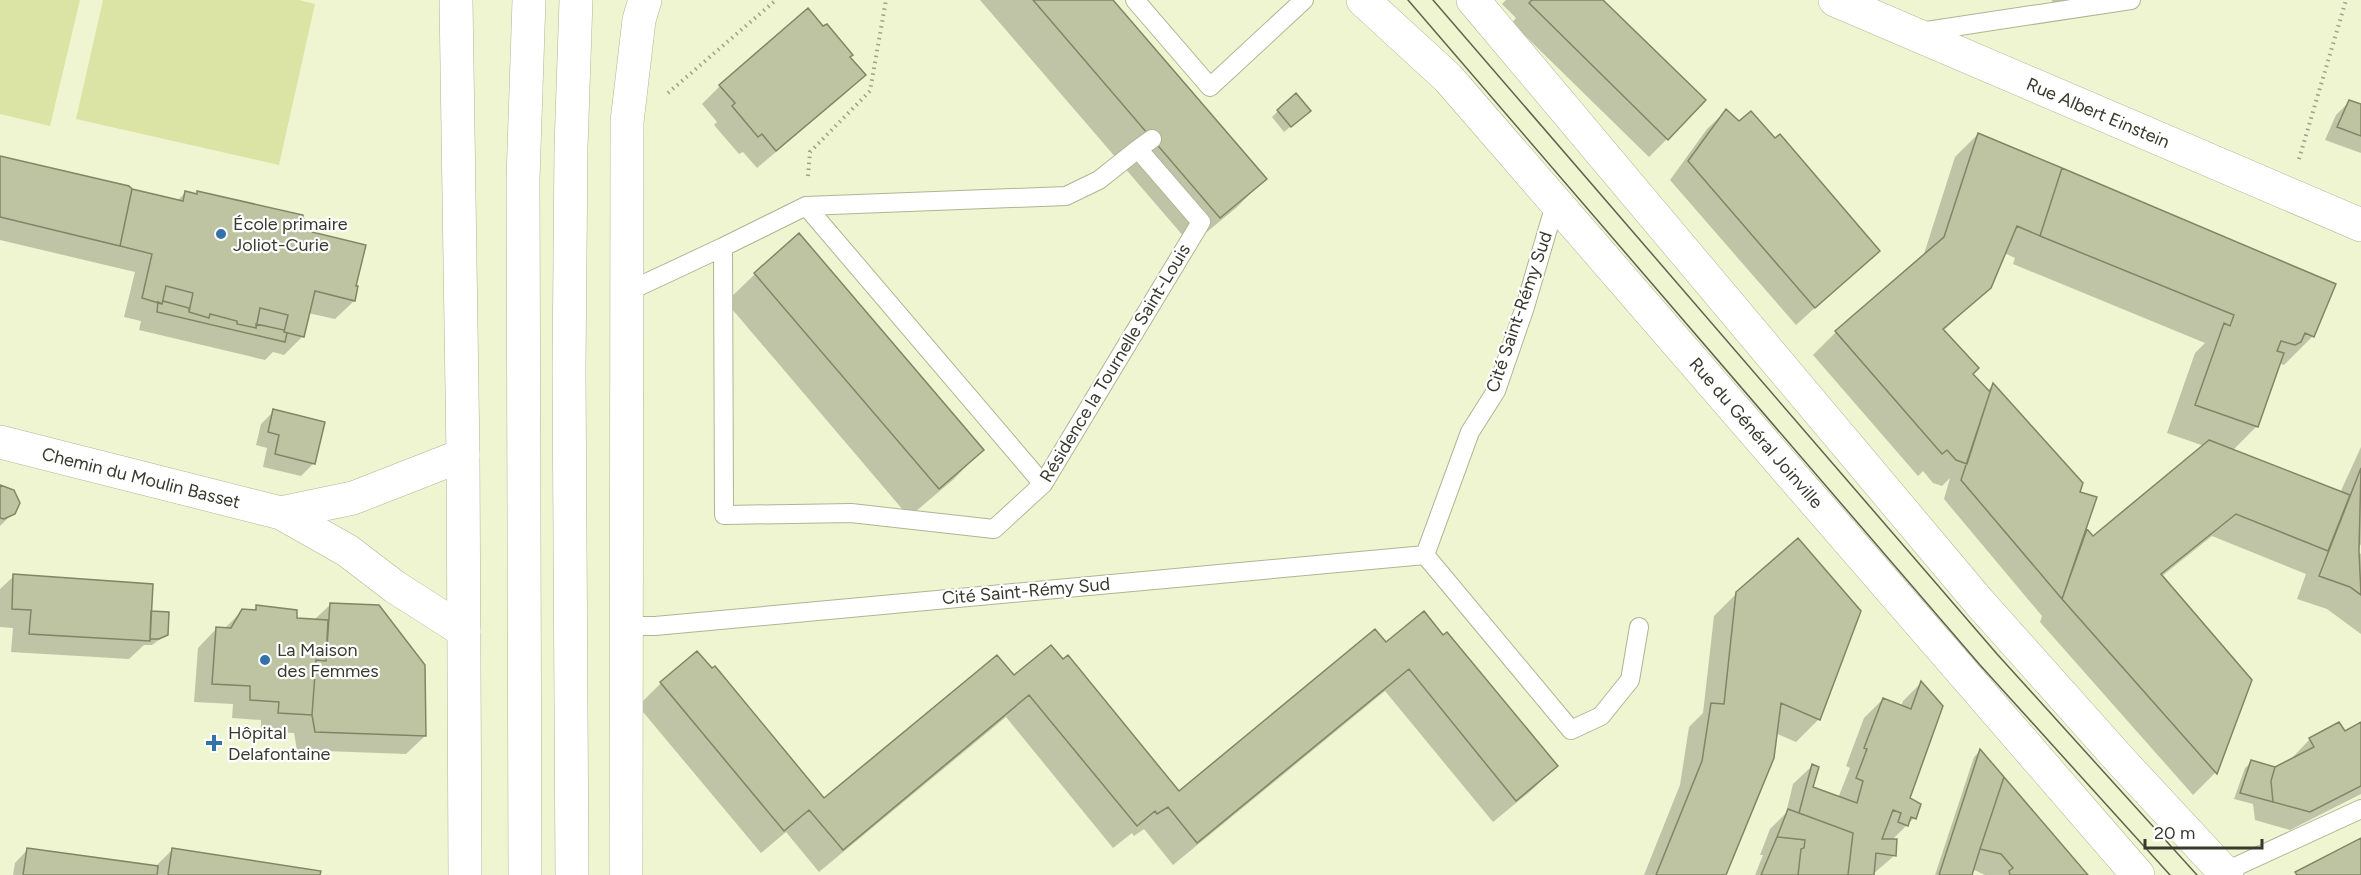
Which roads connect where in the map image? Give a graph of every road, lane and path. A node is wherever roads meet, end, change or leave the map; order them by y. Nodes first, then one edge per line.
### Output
1 (445, 0) edge
2 (456, 0) edge
3 (529, 0) edge
4 (576, 0) edge
5 (645, 0) edge
6 (776, 0) edge
7 (886, 0) edge
8 (1135, 0) edge
9 (1304, 0) edge
10 (1363, 0) edge
11 (1473, 0) edge
12 (1835, 0) edge
13 (2131, 0) edge
14 (2346, 0) edge
15 (1912, 33) junction
16 (458, 74) junction
17 (668, 93) dead end
18 (2289, 194) junction
19 (1556, 201) junction
20 (806, 206) junction
21 (2361, 225) edge
22 (723, 247) junction
23 (627, 292) junction
24 (0, 442) edge
25 (463, 455) junction
26 (1043, 484) junction
27 (281, 513) junction
28 (1425, 555) junction
29 (627, 626) junction
30 (1639, 627) dead end
31 (464, 631) junction
32 (2361, 809) edge
33 (2226, 873) edge
34 (465, 875) edge
35 (525, 875) edge
36 (573, 875) edge
37 (626, 875) edge
38 (2138, 875) edge

1 - 16 main road
2 - 16 main road
3 - 35 main road
4 - 36 main road
5 - 23 main road
6 - 17 path
7 - 20 path
8 - 9 lane
10 - 19 main road, Rue du Général Joinville
11 - 33 main road
12 - 15 main road, Rue Albert Einstein
13 - 15 lane
14 - 18 path
15 - 18 main road, Rue Albert Einstein
16 - 25 main road
18 - 21 main road, Rue Albert Einstein
19 - 28 lane, Cité Saint-Rémy Sud
19 - 38 main road, Rue du Général Joinville
20 - 22 lane, Résidence la Tournelle Saint-Louis
20 - 26 lane
20 - 26 lane, Résidence la Tournelle Saint-Louis
22 - 23 lane
22 - 26 lane, Résidence la Tournelle Saint-Louis
23 - 29 main road
24 - 27 main road, Chemin du Moulin Basset
25 - 27 main road
25 - 31 main road
27 - 31 main road
28 - 29 lane, Cité Saint-Rémy Sud
28 - 30 lane
29 - 37 main road
31 - 34 main road
32 - 33 lane

